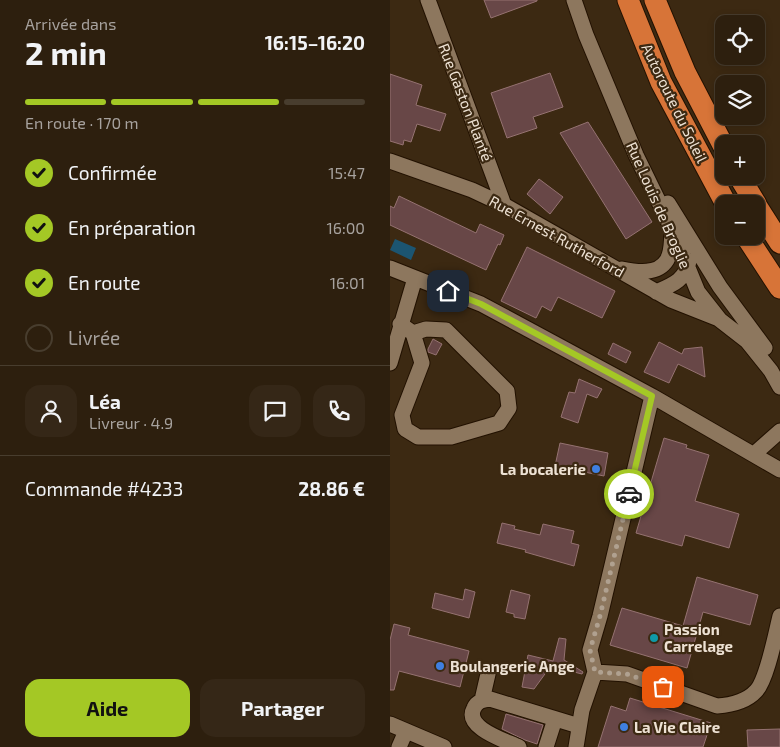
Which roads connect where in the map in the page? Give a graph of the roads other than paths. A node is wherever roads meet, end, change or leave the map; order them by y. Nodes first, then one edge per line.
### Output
1 (428, 0) edge
2 (574, 0) edge
3 (628, 0) edge
4 (655, 0) edge
5 (718, 135) edge
6 (636, 155) junction
7 (390, 161) edge
8 (721, 195) edge
9 (504, 204) junction
10 (765, 219) edge
11 (673, 231) junction
12 (691, 240) junction
13 (780, 243) edge
14 (752, 245) edge
15 (612, 267) junction
16 (390, 268) edge
17 (659, 269) junction
18 (688, 269) junction
19 (415, 278) junction
20 (720, 287) junction
21 (780, 288) edge
22 (656, 292) junction
23 (720, 320) junction
24 (400, 324) junction
25 (413, 333) junction
26 (390, 363) edge
27 (780, 370) edge
28 (780, 387) edge
29 (652, 396) junction
30 (780, 431) edge
31 (754, 454) junction
32 (780, 470) edge
33 (780, 616) edge
34 (595, 672) junction
35 (488, 674) dead end
36 (482, 700) junction
37 (555, 719) junction
38 (579, 726) junction
39 (396, 728) edge
40 (399, 747) edge
41 (444, 747) edge
42 (520, 747) edge
43 (546, 747) edge
44 (576, 747) edge

1 - 9 street, Rue Gaston Planté
2 - 6 street, Rue Louis de Broglie
3 - 8 highway, Autoroute du Soleil
4 - 5 highway, Autoroute du Soleil
6 - 11 street, Rue Louis de Broglie
6 - 12 street
7 - 9 street, Rue Ernest Rutherford
9 - 15 street, Rue Ernest Rutherford
10 - 13 highway
11 - 17 street
11 - 18 street, Rue Louis de Broglie
12 - 18 street
12 - 20 street
14 - 21 highway
15 - 17 street
15 - 22 street, Rue Ernest Rutherford
16 - 19 street
17 - 18 street
18 - 20 street
18 - 22 street
18 - 23 street, Rue Louis de Broglie
19 - 24 street
19 - 29 street
20 - 27 street
22 - 23 street, Rue Ernest Rutherford
23 - 28 street, Rue Louis de Broglie
24 - 25 street
24 - 26 street
25 - 25 street
29 - 31 street
29 - 34 street
30 - 31 street
31 - 32 street
33 - 34 street
34 - 38 street
35 - 36 street
36 - 37 street
36 - 42 street
37 - 38 street
37 - 43 street
38 - 44 street
39 - 40 street
39 - 41 street

